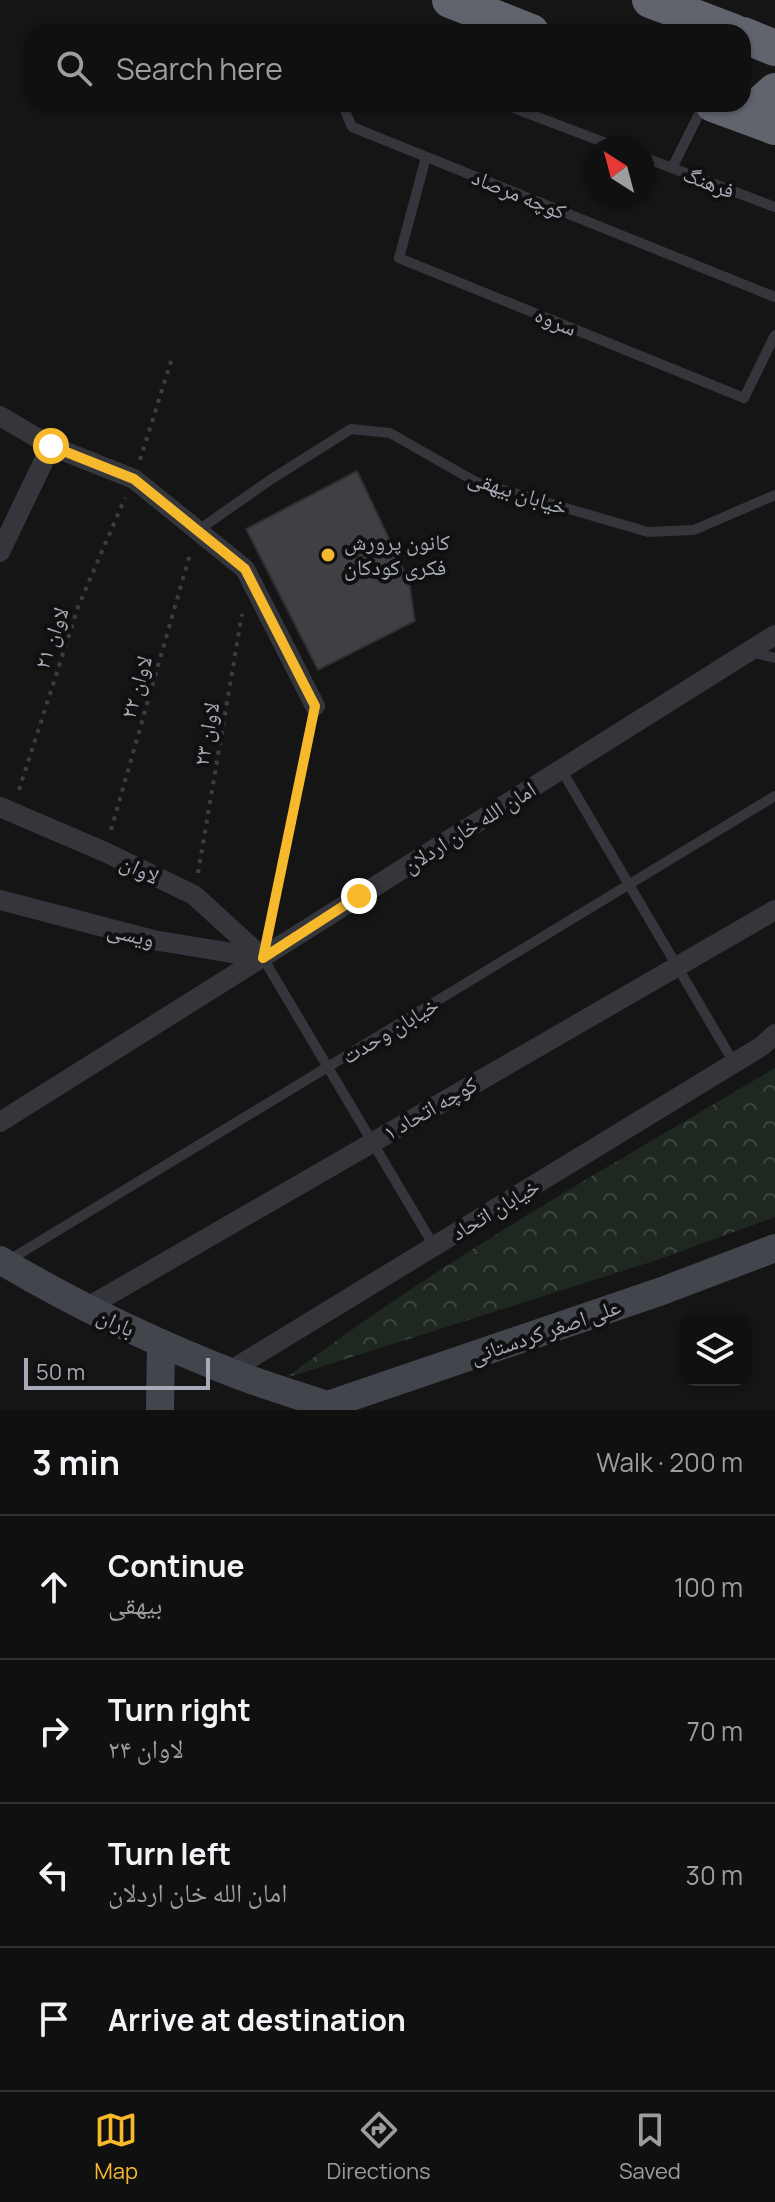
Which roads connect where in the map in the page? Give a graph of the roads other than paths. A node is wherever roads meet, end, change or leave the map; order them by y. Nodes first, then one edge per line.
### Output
1 (450, 0) edge
2 (650, 0) edge
3 (511, 24) edge
4 (709, 24) edge
5 (775, 91) edge
6 (751, 107) edge
7 (345, 112) edge
8 (524, 112) edge
9 (710, 112) edge
10 (731, 112) edge
11 (775, 127) edge
12 (587, 136) edge
13 (426, 157) junction
14 (655, 162) edge
15 (672, 168) junction
16 (775, 207) edge
17 (775, 297) edge
18 (775, 335) edge
19 (0, 416) edge
20 (51, 446) junction
21 (775, 495) edge
22 (197, 531) junction
23 (0, 552) edge
24 (775, 635) edge
25 (748, 652) junction
26 (775, 658) edge
27 (315, 706) road end
28 (561, 769) junction
29 (775, 796) edge
30 (6, 810) edge
31 (629, 885) junction
32 (0, 900) edge
33 (775, 910) edge
34 (263, 958) junction
35 (676, 966) junction
36 (771, 1041) edge
37 (734, 1063) junction
38 (329, 1066) junction
39 (0, 1122) edge
40 (374, 1141) junction
41 (434, 1246) junction
42 (775, 1248) edge
43 (2, 1262) edge
44 (86, 1308) junction
45 (161, 1343) junction
46 (228, 1372) junction
47 (327, 1408) edge
48 (160, 1410) edge

1 - 3 highway
2 - 4 highway
5 - 6 highway
7 - 13 lane, کوچه مرصاد
8 - 12 lane
9 - 15 lane
10 - 11 highway
13 - 17 lane, کوچه مرصاد
13 - 18 lane, سروه
14 - 15 lane, فرهنگ
15 - 16 lane, فرهنگ
19 - 20 street
20 - 22 street
20 - 23 street
21 - 22 lane, خیابان بیهقی
22 - 27 street
24 - 25 street, امان الله خان اردلان
25 - 26 lane
25 - 28 street, امان الله خان اردلان
28 - 31 lane
28 - 34 street, امان الله خان اردلان
29 - 31 lane, خیابان وحدت
30 - 34 street, لاوان
31 - 35 lane
31 - 38 lane, خیابان وحدت
32 - 34 street, ویسی
33 - 35 street, کوچه اتحاد ۱
34 - 38 lane
34 - 39 street, امان الله خان اردلان
35 - 37 lane
35 - 40 street, کوچه اتحاد ۱
36 - 37 street, خیابان اتحاد
37 - 41 street, خیابان اتحاد
38 - 40 lane
38 - 43 lane, خیابان وحدت
40 - 41 lane
40 - 44 street, کوچه اتحاد ۱
41 - 46 street, خیابان اتحاد
42 - 47 street, علی اصغر کردستانی
43 - 44 street, باران
44 - 45 street, باران
45 - 46 street, باران
45 - 48 street
46 - 47 street, باران

